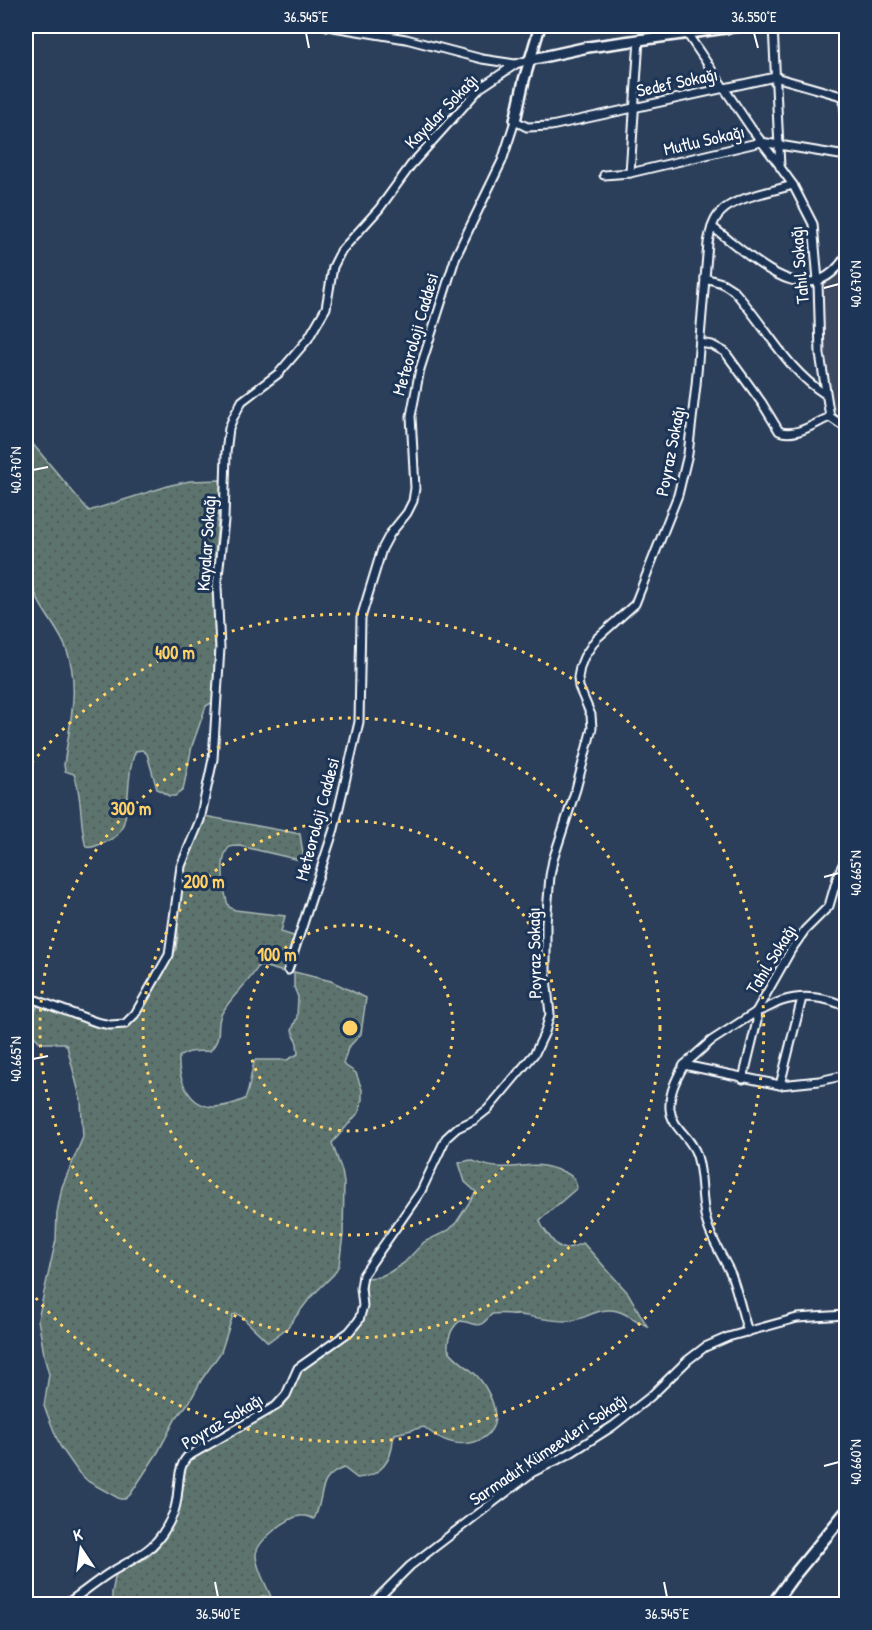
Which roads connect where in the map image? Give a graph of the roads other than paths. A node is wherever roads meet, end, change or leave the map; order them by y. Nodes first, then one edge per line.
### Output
1 (327, 26) edge
2 (540, 26) edge
3 (740, 26) edge
4 (773, 26) edge
5 (684, 29) edge
6 (639, 39) junction
7 (529, 60) junction
8 (516, 64) junction
9 (775, 77) junction
10 (724, 87) junction
11 (846, 96) edge
12 (635, 107) junction
13 (846, 117) edge
14 (515, 121) junction
15 (761, 142) junction
16 (779, 145) junction
17 (846, 156) edge
18 (780, 166) junction
19 (630, 173) junction
20 (604, 175) dead end
21 (794, 185) junction
22 (712, 227) junction
23 (846, 256) edge
24 (705, 278) junction
25 (818, 281) junction
26 (700, 343) junction
27 (825, 394) junction
28 (830, 417) junction
29 (846, 428) edge
30 (846, 858) edge
31 (288, 970) dead end
32 (802, 998) junction
33 (26, 1000) edge
34 (846, 1007) edge
35 (756, 1012) junction
36 (684, 1065) junction
37 (846, 1075) edge
38 (743, 1079) junction
39 (780, 1085) junction
40 (846, 1315) edge
41 (748, 1332) junction
42 (846, 1512) edge
43 (66, 1605) edge
44 (372, 1605) edge
45 (773, 1605) edge

1 - 8 street
2 - 7 street, Meteoroloji Caddesi
3 - 5 street
4 - 9 street
5 - 6 street
5 - 10 street, Tahıl Sokağı
6 - 7 street
6 - 12 street
7 - 8 street, Kayalar Sokağı
7 - 14 street, Meteoroloji Caddesi
8 - 33 street, Kayalar Sokağı
9 - 10 street, Sedef Sokağı
9 - 11 street, Sedef Sokağı
9 - 16 street
10 - 12 street, Sedef Sokağı
10 - 15 street, Tahıl Sokağı
11 - 13 street
12 - 14 street, Sedef Sokağı
12 - 19 street
14 - 31 street, Meteoroloji Caddesi
15 - 16 street, Mutlu Sokağı
15 - 18 street, Tahıl Sokağı
15 - 19 street, Mutlu Sokağı
16 - 17 street, Mutlu Sokağı
16 - 18 street
18 - 21 street, Tahıl Sokağı
19 - 20 street, Mutlu Sokağı
21 - 22 street
21 - 25 street, Tahıl Sokağı
22 - 24 street, Poyraz Sokağı
22 - 25 street
23 - 25 street
24 - 26 street, Poyraz Sokağı
24 - 27 street
25 - 27 street, Tahıl Sokağı
26 - 28 street
26 - 43 street, Poyraz Sokağı
27 - 28 street, Tahıl Sokağı
28 - 29 street
30 - 35 street, Tahıl Sokağı
32 - 34 street
32 - 35 street
32 - 39 street
35 - 36 street, Tahıl Sokağı
35 - 38 street
36 - 38 street
36 - 41 street
37 - 39 street
38 - 39 street
40 - 41 street, Sarmadut Kümeevleri Sokağı
41 - 44 street, Sarmadut Kümeevleri Sokağı
42 - 45 main road

